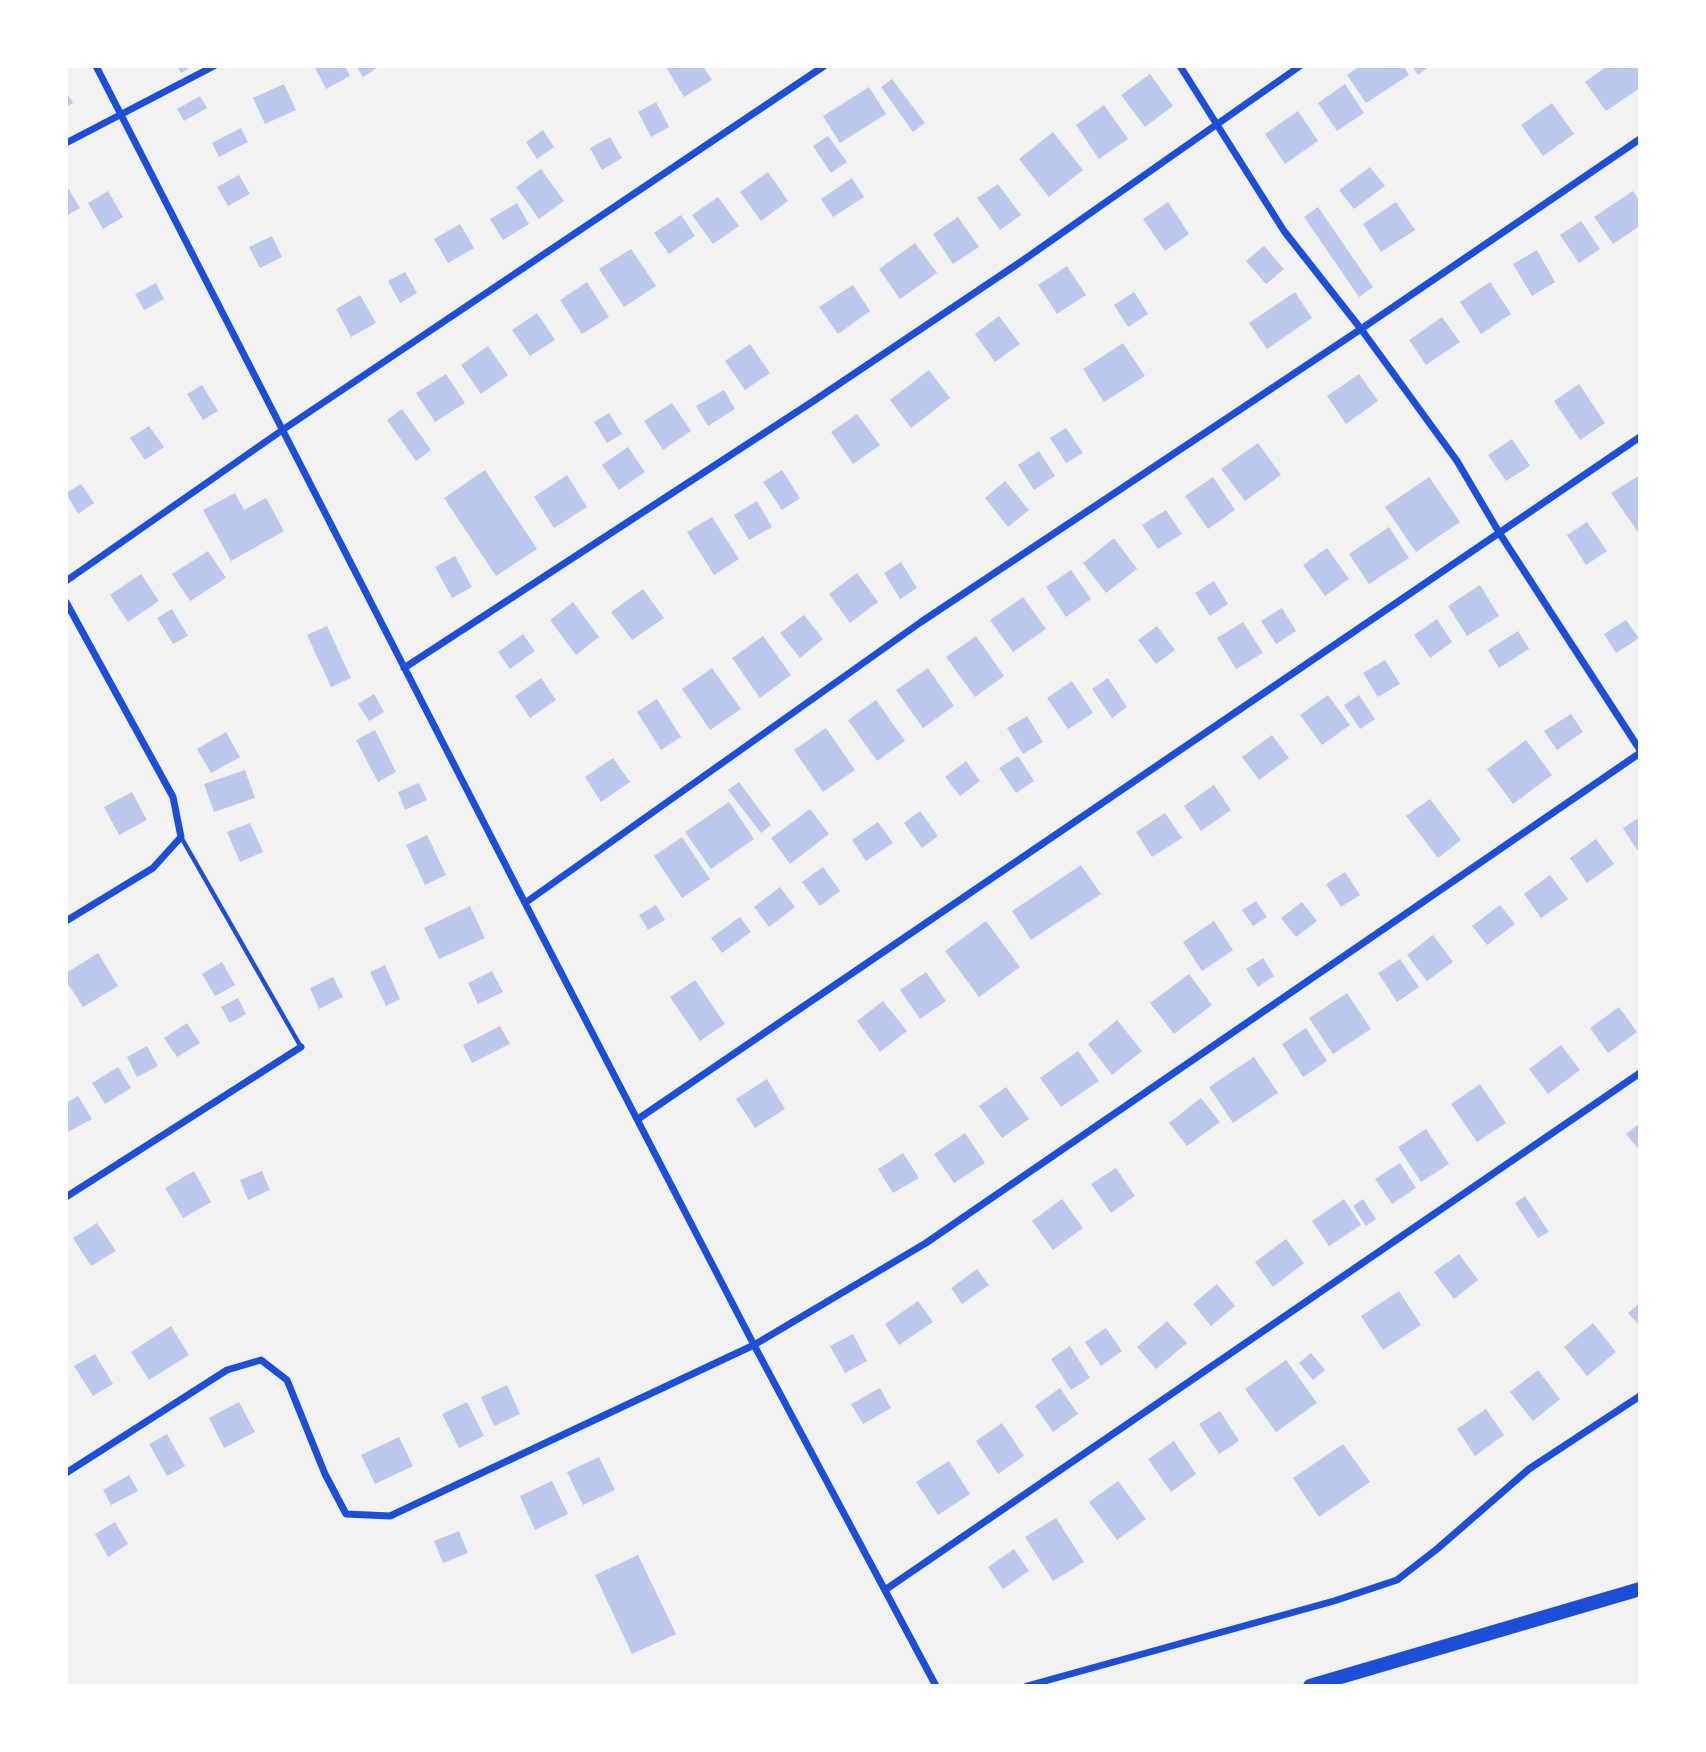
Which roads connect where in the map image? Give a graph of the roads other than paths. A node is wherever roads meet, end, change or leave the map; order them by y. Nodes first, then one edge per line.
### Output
1 (96, 66) edge
2 (214, 66) edge
3 (824, 66) edge
4 (1180, 66) edge
5 (1300, 66) edge
6 (122, 114) junction
7 (1218, 124) junction
8 (1640, 139) edge
9 (66, 143) edge
10 (1361, 329) junction
11 (281, 431) junction
12 (1640, 437) edge
13 (1500, 534) junction
14 (66, 581) edge
15 (66, 602) edge
16 (404, 668) junction
17 (1640, 752) edge
18 (181, 837) junction
19 (525, 903) junction
20 (66, 921) edge
21 (302, 1046) joint
22 (1640, 1073) edge
23 (638, 1119) junction
24 (66, 1197) edge
25 (754, 1345) junction
26 (1640, 1396) edge
27 (66, 1473) edge
28 (1640, 1589) edge
29 (885, 1590) junction
30 (936, 1685) edge
31 (1027, 1685) edge
32 (1311, 1685) edge

1 - 6 street
2 - 6 street
3 - 11 street
4 - 7 street
5 - 7 street
6 - 9 street
6 - 11 street
7 - 10 street
7 - 16 street
8 - 10 street
10 - 13 street
10 - 19 street
11 - 14 street
11 - 16 street
12 - 13 street
13 - 17 street
13 - 23 street
15 - 18 street
16 - 19 street
17 - 25 street
18 - 20 street
18 - 21 lane
19 - 23 street
21 - 24 street
22 - 29 street
23 - 25 street
25 - 27 street
25 - 29 street
26 - 31 street
28 - 32 highway
29 - 30 street

